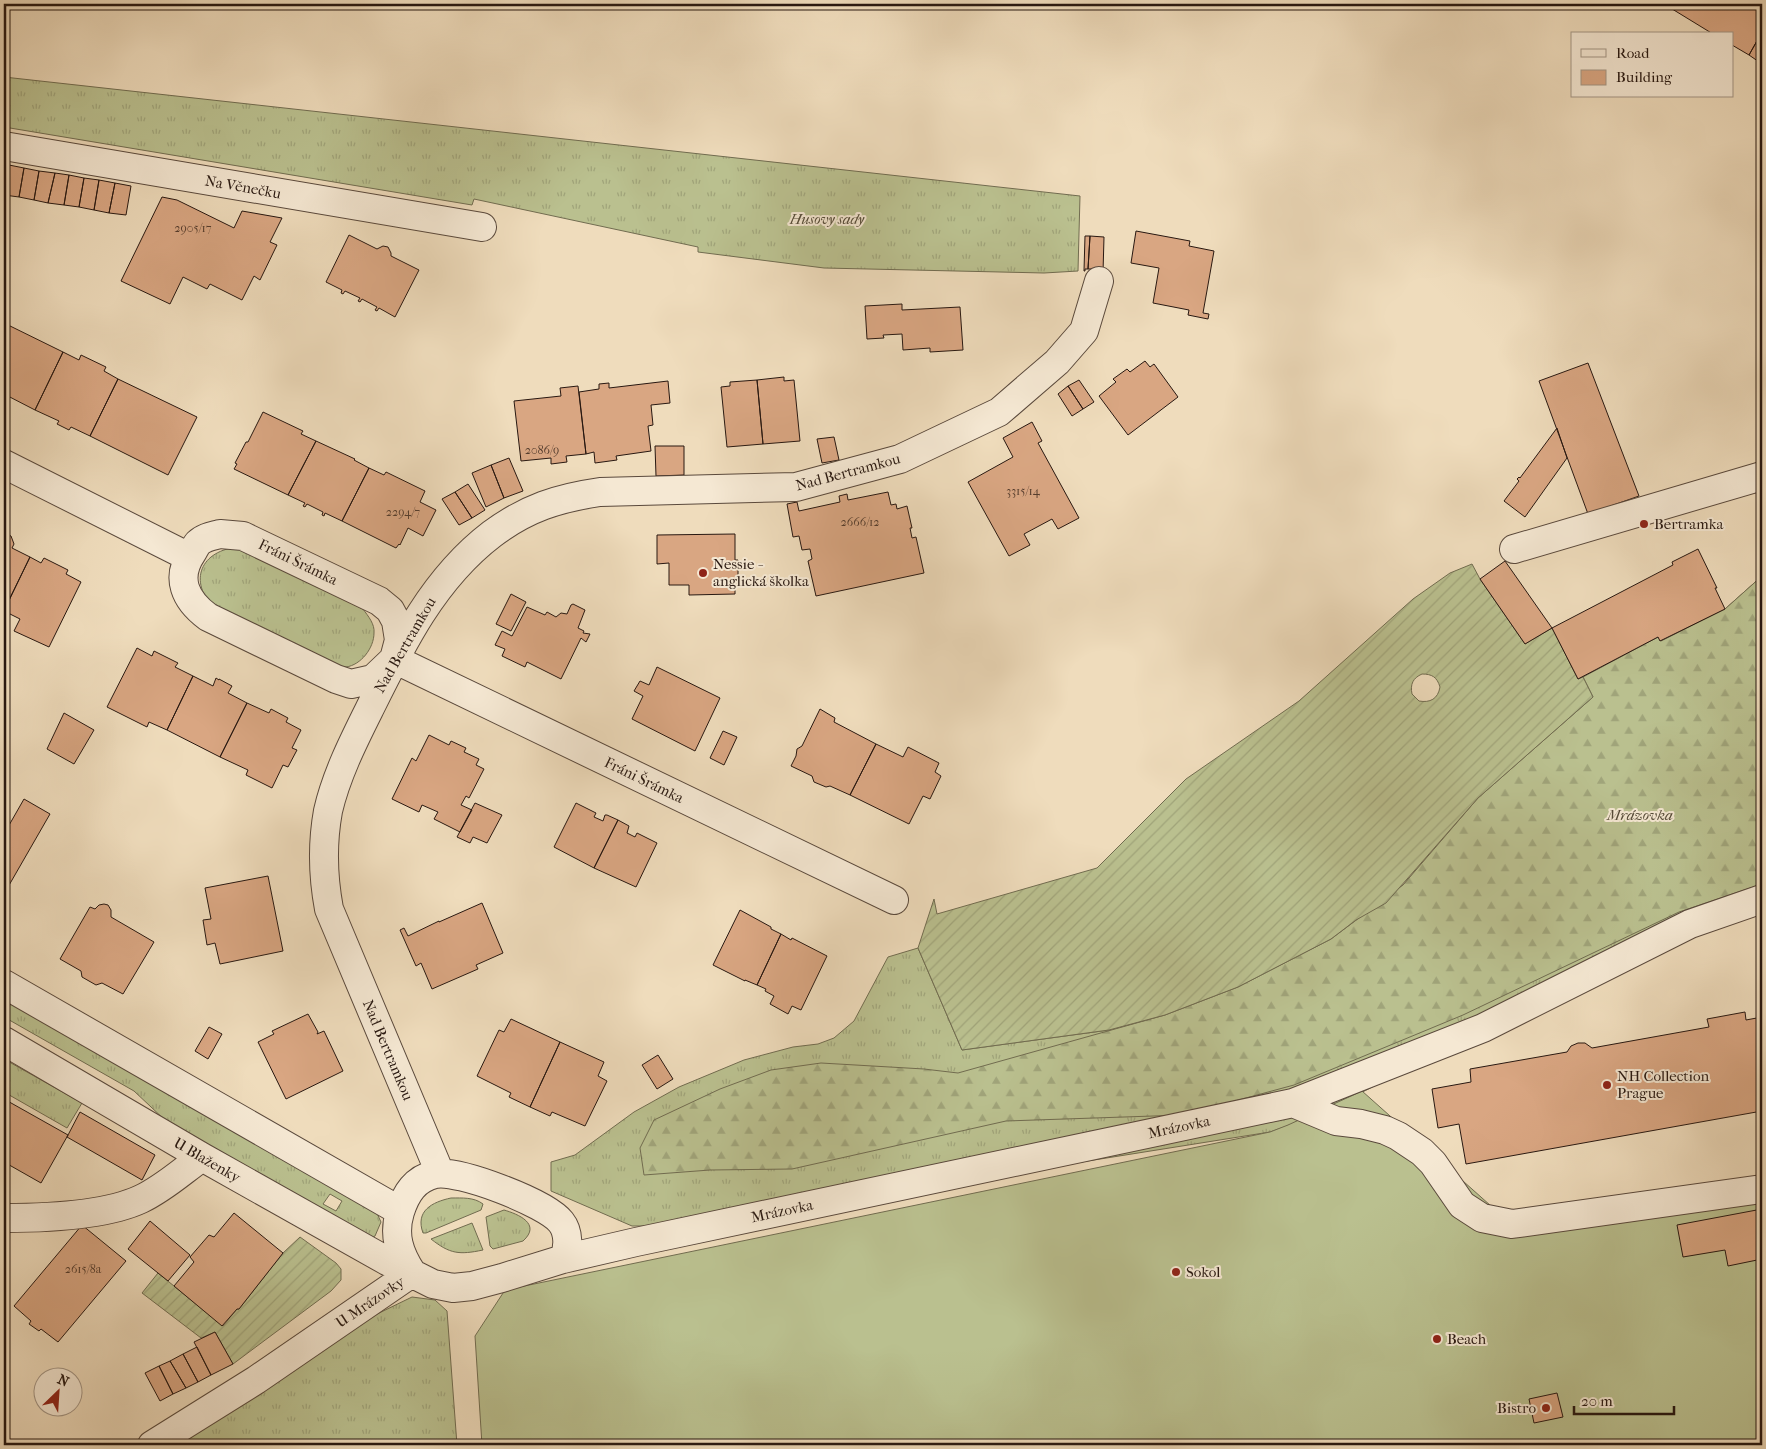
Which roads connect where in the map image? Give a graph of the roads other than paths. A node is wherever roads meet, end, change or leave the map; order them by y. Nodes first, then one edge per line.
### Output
1 (4, 146) edge
2 (482, 227) dead end
3 (1099, 281) dead end
4 (4, 464) edge
5 (1762, 476) edge
6 (1514, 549) dead end
7 (189, 557) junction
8 (394, 660) junction
9 (894, 900) dead end
10 (1762, 900) edge
11 (4, 984) edge
12 (4, 1041) edge
13 (1293, 1103) junction
14 (202, 1157) junction
15 (440, 1173) junction
16 (1762, 1189) edge
17 (400, 1211) junction
18 (4, 1218) edge
19 (563, 1259) junction
20 (412, 1273) junction
21 (152, 1445) edge

1 - 2 street, Na Věnečku
3 - 8 street, Nad Bertramkou
4 - 7 street
5 - 6 street
7 - 8 street
7 - 8 street, Fráni Šrámka
8 - 9 street, Fráni Šrámka
8 - 15 street, Nad Bertramkou
10 - 13 street, Mrázovka
11 - 17 street
12 - 14 street, U Blaženky
13 - 16 street
13 - 19 street, Mrázovka
14 - 18 street
14 - 20 street, U Blaženky
15 - 17 street
15 - 19 street
17 - 20 street
19 - 20 street, U Mrázovky
20 - 21 street, U Mrázovky

